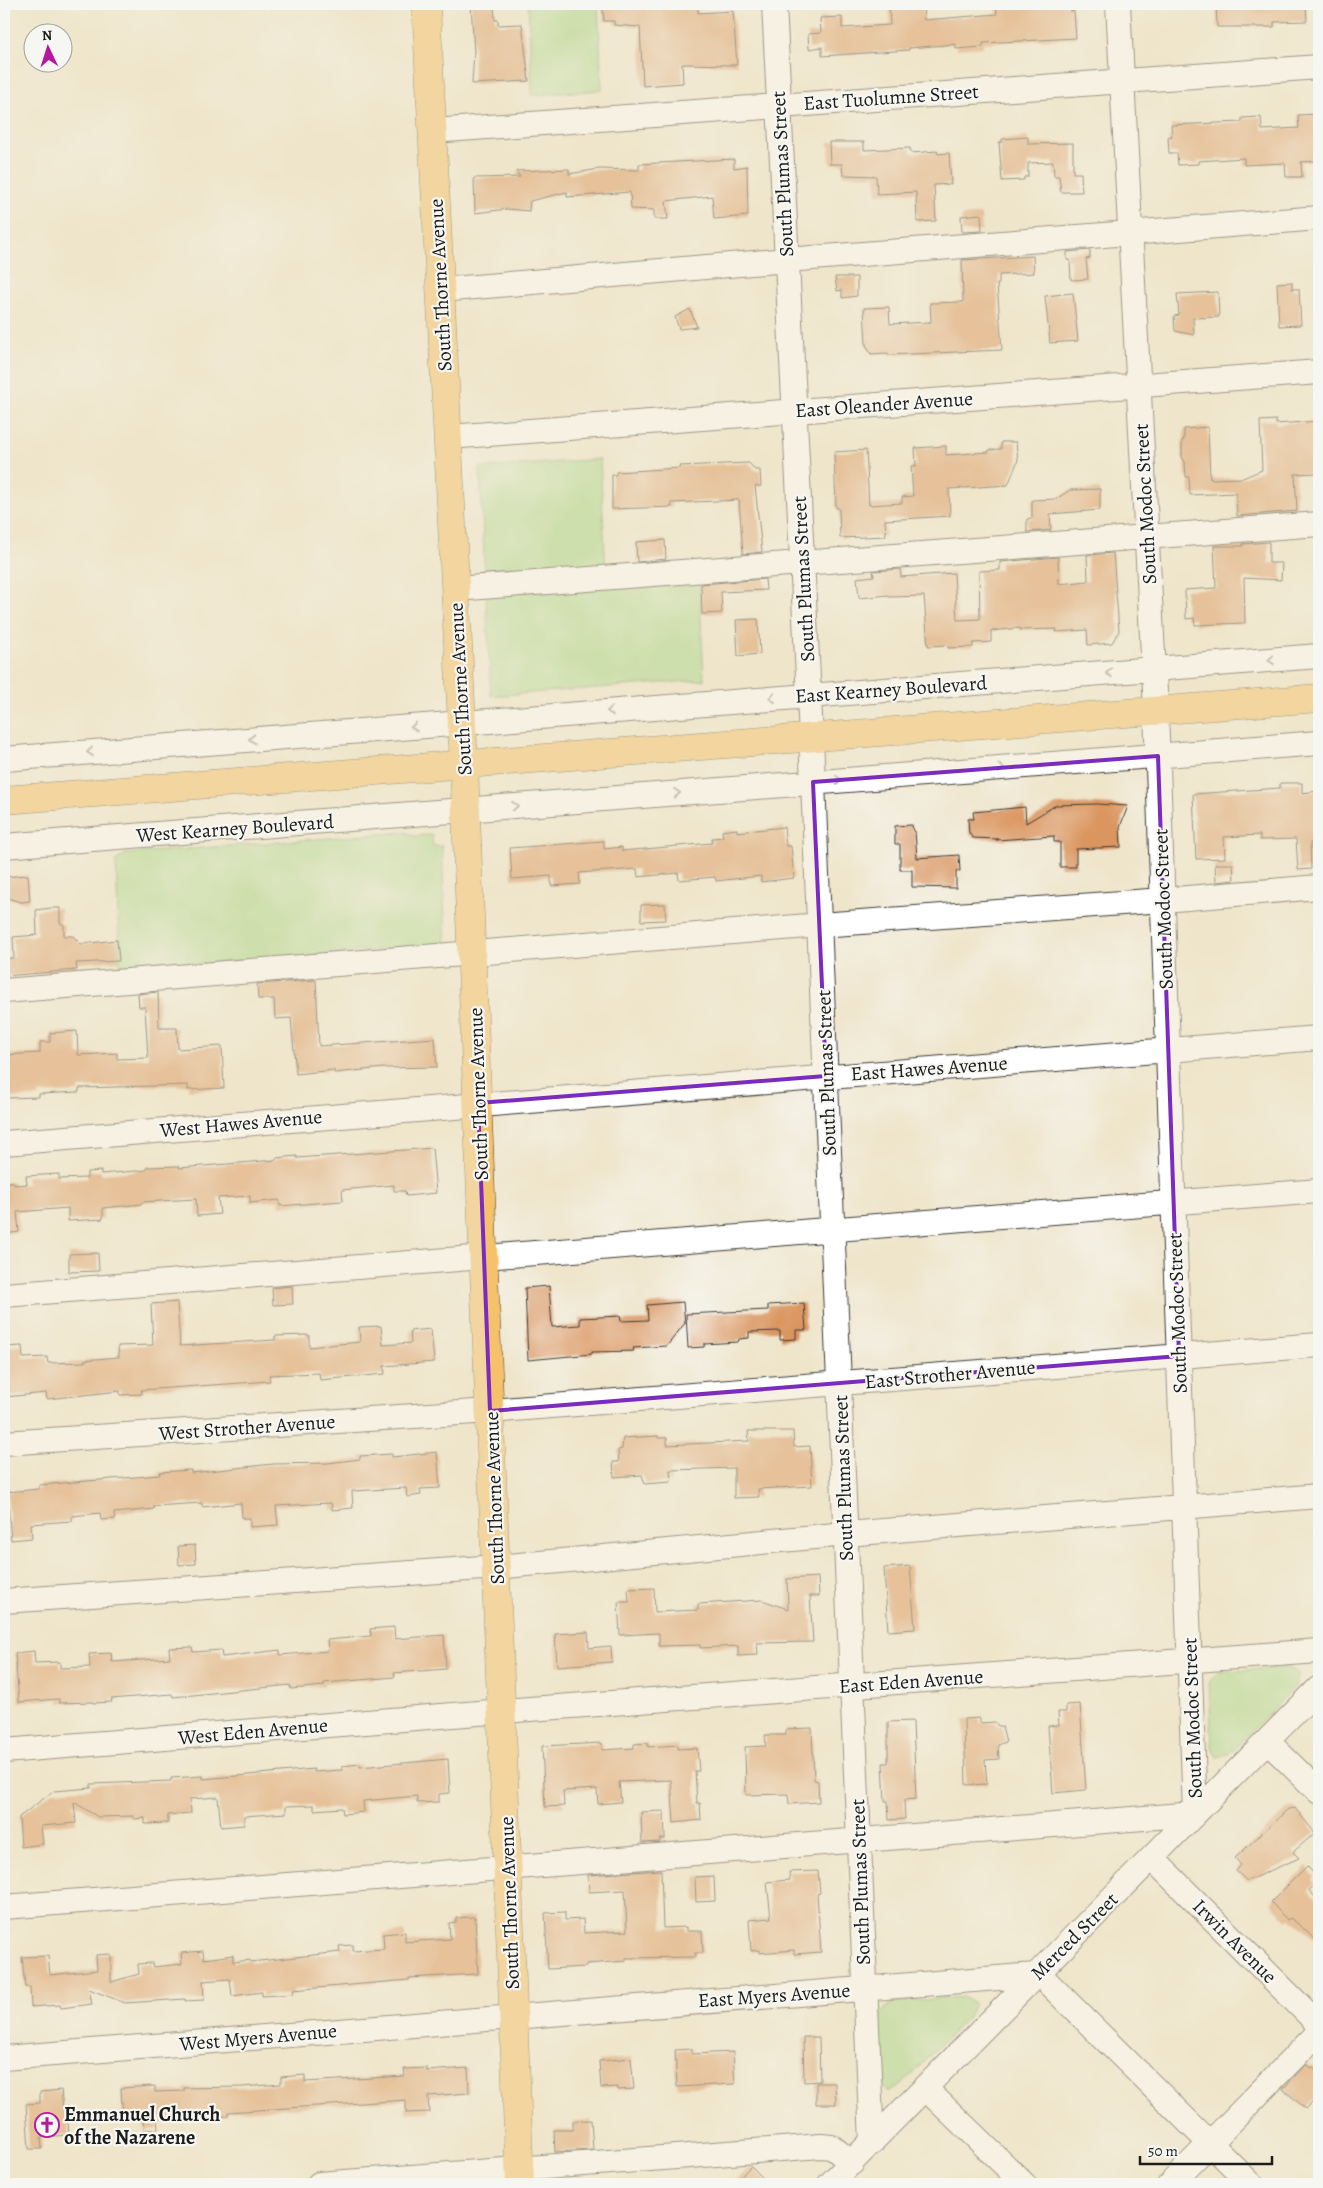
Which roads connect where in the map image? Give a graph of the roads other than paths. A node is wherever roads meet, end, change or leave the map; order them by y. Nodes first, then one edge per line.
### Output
1 (426, 4) edge
2 (774, 4) edge
3 (1118, 4) edge
4 (1319, 67) edge
5 (1122, 81) junction
6 (779, 106) junction
7 (432, 131) junction
8 (1319, 218) edge
9 (1130, 234) junction
10 (787, 260) junction
11 (440, 290) junction
12 (1319, 372) edge
13 (1138, 385) junction
14 (795, 411) junction
15 (448, 437) junction
16 (1319, 524) edge
17 (1147, 537) junction
18 (803, 562) junction
19 (455, 589) junction
20 (1319, 656) edge
21 (1154, 669) junction
22 (810, 695) junction
23 (1319, 698) edge
24 (1156, 710) junction
25 (462, 723) junction
26 (812, 737) junction
27 (1319, 743) edge
28 (1158, 756) junction
29 (4, 759) edge
30 (464, 764) junction
31 (814, 782) junction
32 (4, 800) edge
33 (466, 810) junction
34 (4, 846) edge
35 (1319, 887) edge
36 (1163, 900) junction
37 (820, 924) junction
38 (472, 954) junction
39 (4, 991) edge
40 (1319, 1038) edge
41 (1168, 1050) junction
42 (826, 1076) junction
43 (478, 1103) junction
44 (4, 1143) edge
45 (1319, 1191) edge
46 (1174, 1204) junction
47 (833, 1231) junction
48 (484, 1258) junction
49 (4, 1295) edge
50 (1319, 1345) edge
51 (1179, 1356) junction
52 (839, 1383) junction
53 (490, 1411) junction
54 (4, 1443) edge
55 (1319, 1496) edge
56 (1184, 1506) junction
57 (846, 1534) junction
58 (497, 1567) junction
59 (4, 1601) edge
60 (1319, 1651) edge
61 (1190, 1661) junction
62 (852, 1685) junction
63 (1319, 1688) edge
64 (502, 1711) junction
65 (1267, 1742) junction
66 (4, 1751) edge
67 (1319, 1792) edge
68 (1195, 1814) junction
69 (859, 1840) junction
70 (1152, 1858) junction
71 (509, 1868) junction
72 (4, 1907) edge
73 (1037, 1974) junction
74 (865, 1988) junction
75 (513, 2016) junction
76 (1319, 2025) edge
77 (1319, 2032) edge
78 (4, 2058) edge
79 (925, 2088) junction
80 (872, 2143) junction
81 (1210, 2143) junction
82 (852, 2163) junction
83 (520, 2177) edge
84 (319, 2184) edge
85 (830, 2184) edge
86 (1024, 2184) edge
87 (1170, 2184) edge
88 (1251, 2184) edge

1 - 7 main road, South Thorne Avenue
2 - 6 street, South Plumas Street
3 - 5 street, South Modoc Street
4 - 5 street, East Tuolumne Street
5 - 6 street, East Tuolumne Street
5 - 9 street, South Modoc Street
6 - 7 street, East Tuolumne Street
6 - 10 street, South Plumas Street
7 - 11 main road, South Thorne Avenue
8 - 9 street
9 - 10 street
9 - 13 street, South Modoc Street
10 - 11 street
10 - 14 street, South Plumas Street
11 - 15 main road, South Thorne Avenue
12 - 13 street, East Oleander Avenue
13 - 14 street, East Oleander Avenue
13 - 17 street, South Modoc Street
14 - 15 street, East Oleander Avenue
14 - 18 street, South Plumas Street
15 - 19 main road, South Thorne Avenue
16 - 17 street
17 - 18 street
17 - 21 street, South Modoc Street
18 - 19 street
18 - 22 street, South Plumas Street
19 - 25 main road, South Thorne Avenue
20 -> 21 street, East Kearney Boulevard
21 -> 22 street, East Kearney Boulevard
21 - 24 street, South Modoc Street
22 -> 25 street, East Kearney Boulevard
22 - 26 street, South Plumas Street
23 - 24 main road, East Kearney Boulevard
24 - 26 main road, East Kearney Boulevard
24 - 28 street, South Modoc Street
25 -> 29 street
25 - 30 main road, South Thorne Avenue
26 - 30 main road, East Kearney Boulevard
26 - 31 street, South Plumas Street
27 - 28 street
31 -> 28 street
28 - 36 street, South Modoc Street
30 - 32 main road
30 - 33 main road, South Thorne Avenue
33 -> 31 street
31 - 37 street, South Plumas Street
33 - 34 street, West Kearney Boulevard
33 - 38 main road, South Thorne Avenue
35 - 36 street
36 - 37 street
36 - 41 street, South Modoc Street
37 - 38 street
37 - 42 street, South Plumas Street
38 - 39 street
38 - 43 main road, South Thorne Avenue
40 - 41 street, East Hawes Avenue
41 - 42 street, East Hawes Avenue
41 - 46 street, South Modoc Street
42 - 43 street, East Hawes Avenue
42 - 47 street, South Plumas Street
43 - 44 street, West Hawes Avenue
43 - 48 main road, South Thorne Avenue
45 - 46 street
46 - 47 street
46 - 51 street, South Modoc Street
47 - 48 street
47 - 52 street, South Plumas Street
48 - 49 street
48 - 53 main road, South Thorne Avenue
50 - 51 street, East Strother Avenue
51 - 52 street, East Strother Avenue
51 - 56 street, South Modoc Street
52 - 53 street, East Strother Avenue
52 - 57 street, South Plumas Street
53 - 54 street, West Strother Avenue
53 - 58 main road, South Thorne Avenue
55 - 56 street
56 - 57 street
56 - 61 street, South Modoc Street
57 - 58 street
57 - 62 street, South Plumas Street
58 - 59 street
58 - 64 main road, South Thorne Avenue
60 - 61 street, East Eden Avenue
61 - 62 street, East Eden Avenue
61 - 68 street, South Modoc Street
62 - 64 street, East Eden Avenue
62 - 69 street, South Plumas Street
63 - 65 street, Merced Street
64 - 66 street, West Eden Avenue
64 - 71 main road, South Thorne Avenue
65 - 67 street
65 - 68 street, Merced Street
68 - 69 street
68 - 70 street, Merced Street
69 - 71 street
69 - 74 street, South Plumas Street
70 - 73 street, Merced Street
70 - 76 street, Irwin Avenue
71 - 72 street
71 - 75 main road, South Thorne Avenue
73 - 74 street, East Myers Avenue
73 - 79 street, Merced Street
73 - 81 street
74 - 75 street, East Myers Avenue
74 - 80 street, South Plumas Street
75 - 78 street, West Myers Avenue
75 - 83 main road, South Thorne Avenue
77 - 81 street
79 - 80 street, Merced Street
79 - 86 street
80 - 82 street, Merced Street
81 - 87 street
81 - 88 street
82 - 83 street
82 - 85 street, Merced Street
83 - 84 street

